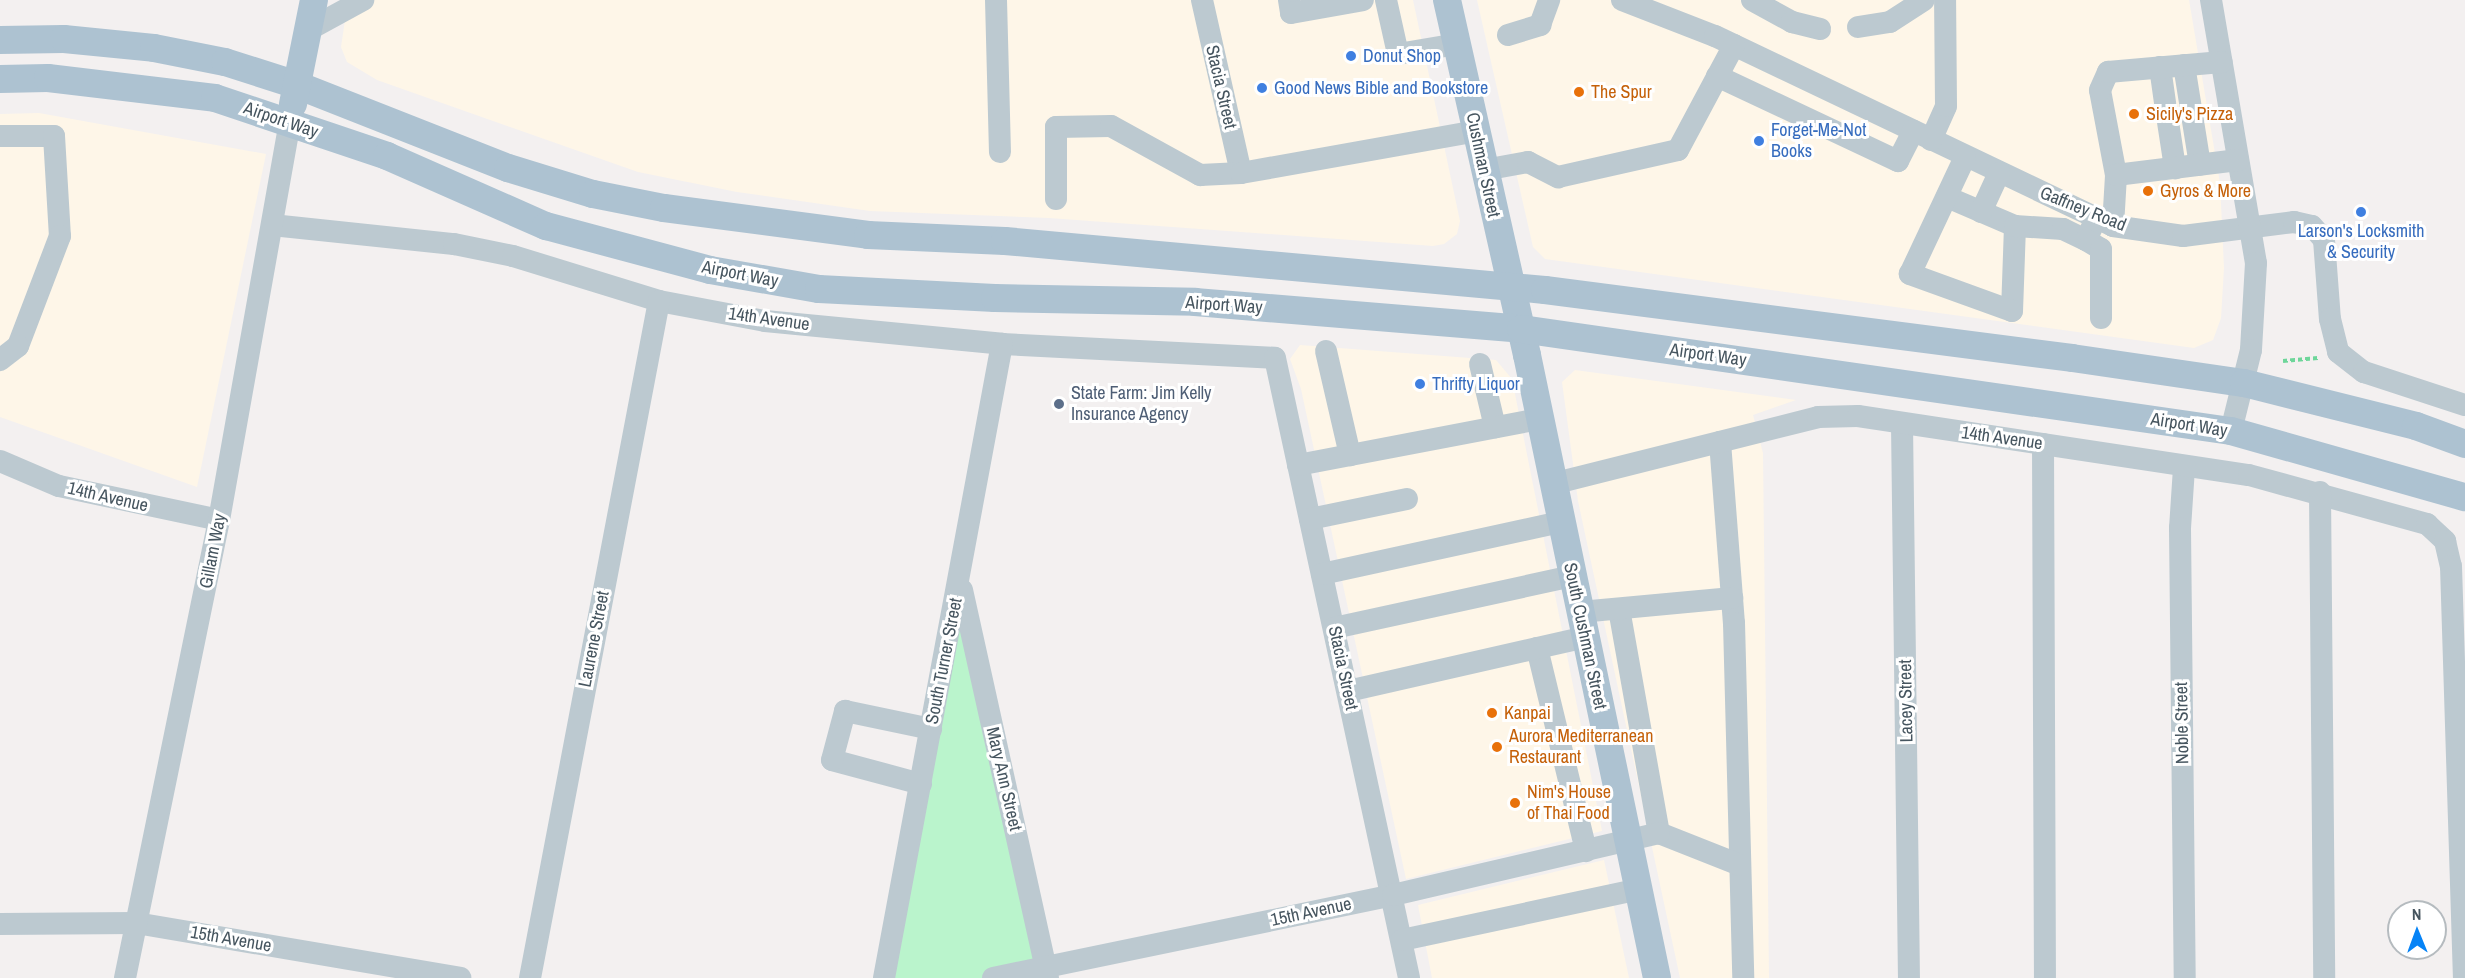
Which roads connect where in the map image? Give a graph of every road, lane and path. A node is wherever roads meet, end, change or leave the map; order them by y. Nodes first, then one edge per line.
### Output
1 (314, 0) edge
2 (363, 0) edge
3 (996, 0) edge
4 (1202, 0) edge
5 (1289, 0) edge
6 (1363, 0) edge
7 (1386, 0) edge
8 (1447, 0) edge
9 (1549, 0) edge
10 (1622, 0) edge
11 (1752, 0) edge
12 (1924, 0) edge
13 (1945, 0) edge
14 (2211, 0) edge
15 (1662, 6) edge
16 (1858, 27) dead end
17 (1820, 29) dead end
18 (308, 30) junction
19 (1508, 35) dead end
20 (0, 40) edge
21 (1456, 44) junction
22 (1734, 45) junction
23 (2222, 62) junction
24 (2184, 65) junction
25 (2160, 67) junction
26 (1717, 76) junction
27 (0, 79) edge
28 (297, 85) junction
29 (290, 121) junction
30 (1476, 132) junction
31 (0, 136) edge
32 (1922, 136) junction
33 (1000, 152) dead end
34 (1965, 157) junction
35 (2238, 160) junction
36 (2200, 165) junction
37 (2175, 168) junction
38 (1484, 170) junction
39 (1241, 173) junction
40 (1999, 173) junction
41 (2116, 175) junction
42 (1947, 197) junction
43 (1056, 200) dead end
44 (1981, 212) junction
45 (2105, 222) junction
46 (272, 225) junction
47 (2015, 226) junction
48 (2250, 228) junction
49 (2086, 240) junction
50 (1510, 287) junction
51 (659, 301) junction
52 (2101, 318) dead end
53 (1521, 329) junction
54 (1002, 344) junction
55 (1326, 351) dead end
56 (2323, 357) dead end
57 (1275, 358) joint
58 (0, 360) edge
59 (2283, 361) dead end
60 (1480, 363) dead end
61 (2244, 383) junction
62 (2465, 405) edge
63 (1539, 419) junction
64 (1902, 424) junction
65 (1495, 427) junction
66 (2231, 430) junction
67 (1720, 442) junction
68 (2043, 444) junction
69 (2465, 444) edge
70 (1350, 455) junction
71 (0, 462) edge
72 (1298, 465) junction
73 (2184, 468) junction
74 (1552, 484) junction
75 (2320, 492) junction
76 (2465, 497) edge
77 (1407, 499) dead end
78 (1310, 519) junction
79 (219, 520) junction
80 (1560, 522) junction
81 (1322, 574) junction
82 (1572, 576) junction
83 (960, 581) junction
84 (1732, 598) junction
85 (1619, 609) junction
86 (1582, 624) junction
87 (1334, 628) junction
88 (1537, 648) junction
89 (1348, 691) junction
90 (931, 729) junction
91 (921, 784) junction
92 (1659, 833) junction
93 (1629, 841) junction
94 (1586, 851) junction
95 (1740, 865) junction
96 (1639, 889) junction
97 (1393, 895) junction
98 (136, 922) junction
99 (0, 924) edge
100 (1402, 940) junction
101 (1047, 972) edge
102 (126, 978) edge
103 (460, 978) edge
104 (530, 978) edge
105 (884, 978) edge
106 (993, 978) edge
107 (1409, 978) edge
108 (1658, 978) edge
109 (1743, 978) edge
110 (1909, 978) edge
111 (2045, 978) edge
112 (2185, 978) edge
113 (2324, 978) edge
114 (2464, 978) edge

1 - 18 main road
2 - 18 street
3 - 33 street
4 - 39 street, Stacia Street
5 - 6 street
7 - 21 street
8 - 21 main road, Cushman Street
9 - 19 street
10 - 15 street, Gaffney Road
11 - 17 street
12 - 16 street
13 - 32 street
14 - 23 street
15 - 22 street, Gaffney Road
18 - 28 main road
20 - 28 main road, Airport Way
21 - 30 main road, Cushman Street
22 - 26 street
22 - 32 street, Gaffney Road
23 - 24 street
23 - 35 street
24 - 25 street
24 - 36 street
25 - 37 street
25 - 41 street
26 - 32 street
26 - 38 street
27 - 29 main road, Airport Way
28 - 29 main road
28 - 50 main road, Airport Way
29 - 46 street, Gillam Way
29 - 53 main road, Airport Way
30 - 38 main road, Cushman Street
30 - 39 street
31 - 58 street
32 - 34 street, Gaffney Road
34 - 40 street, Gaffney Road
34 - 42 street
35 - 36 street
35 - 48 street
36 - 37 street
37 - 41 street
38 - 50 main road, Cushman Street
39 - 43 street
40 - 44 street
40 - 45 street, Gaffney Road
41 - 45 street
42 - 44 street
42 - 47 street
44 - 47 street
45 - 48 street, Gaffney Road
45 - 49 street
46 - 51 street, 14th Avenue
46 - 79 street, Gillam Way
47 - 49 street
48 - 61 street
48 - 62 street, Gaffney Road
49 - 52 street
50 - 53 main road, Cushman Street
50 - 61 main road, Airport Way
51 - 54 street, 14th Avenue
51 - 104 street, Laurene Street
53 - 63 main road, South Cushman Street
53 - 66 main road, Airport Way
54 - 57 street, 14th Avenue
54 - 83 street, South Turner Street
55 - 70 street
56 - 59 path
57 - 72 street, Stacia Street
60 - 65 street
61 - 66 street
61 - 69 main road, Airport Way
63 - 65 street
63 - 74 main road, South Cushman Street
64 - 67 street, 14th Avenue
64 - 68 street, 14th Avenue
64 - 110 street, Lacey Street
65 - 70 street
66 - 76 main road, Airport Way
67 - 74 street, 14th Avenue
67 - 84 street
68 - 73 street, 14th Avenue
68 - 111 street
70 - 72 street
71 - 79 street, 14th Avenue
72 - 78 street, Stacia Street
73 - 75 street, 14th Avenue
73 - 112 street, Noble Street
74 - 80 main road, South Cushman Street
75 - 113 street
75 - 114 street, 14th Avenue
77 - 78 street
78 - 81 street, Stacia Street
79 - 98 street, Gillam Way
80 - 81 street
80 - 82 main road, South Cushman Street
81 - 87 street, Stacia Street
82 - 86 main road, South Cushman Street
82 - 87 street
83 - 90 street, South Turner Street
83 - 101 street, Mary Ann Street
84 - 85 street
84 - 95 street
85 - 86 street
85 - 92 street
86 - 88 street
86 - 93 main road, South Cushman Street
87 - 89 street, Stacia Street
88 - 89 street
88 - 94 street
89 - 97 street, Stacia Street
90 - 91 street, South Turner Street
90 - 91 street
91 - 105 street, South Turner Street
92 - 93 street, 15th Avenue
92 - 95 street
93 - 94 street, 15th Avenue
93 - 96 main road, South Cushman Street
94 - 97 street, 15th Avenue
95 - 109 street
96 - 100 street
96 - 108 main road, South Cushman Street
97 - 100 street, Stacia Street
97 - 101 street, 15th Avenue
98 - 99 street, 15th Avenue
98 - 102 street, Gillam Way
98 - 103 street, 15th Avenue
100 - 107 street, Stacia Street
101 - 106 street, 15th Avenue

